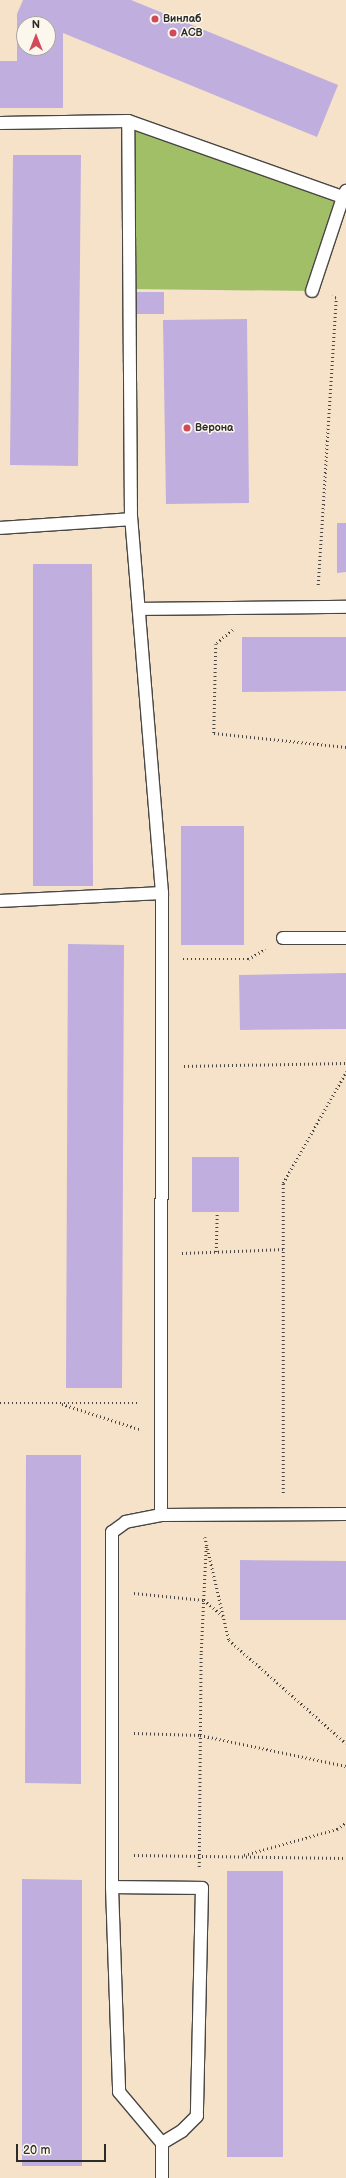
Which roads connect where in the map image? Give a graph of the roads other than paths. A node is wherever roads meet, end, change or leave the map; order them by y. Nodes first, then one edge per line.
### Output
1 (128, 121) junction
2 (0, 123) edge
3 (344, 194) edge
4 (312, 291) road end
5 (131, 519) junction
6 (0, 528) edge
7 (346, 607) edge
8 (139, 609) junction
9 (162, 893) junction
10 (0, 901) edge
11 (283, 938) road end
12 (346, 938) edge
13 (346, 1514) edge
14 (161, 1515) junction
15 (112, 1887) junction
16 (162, 2143) junction
17 (162, 2178) edge

1 - 2 lane
1 - 3 lane
1 - 5 lane
3 - 4 lane
5 - 6 lane
5 - 8 lane
7 - 8 lane
8 - 9 lane
9 - 10 lane
9 - 14 lane
11 - 12 lane
13 - 14 lane
14 - 15 lane
15 - 16 lane
15 - 16 lane
16 - 17 lane

